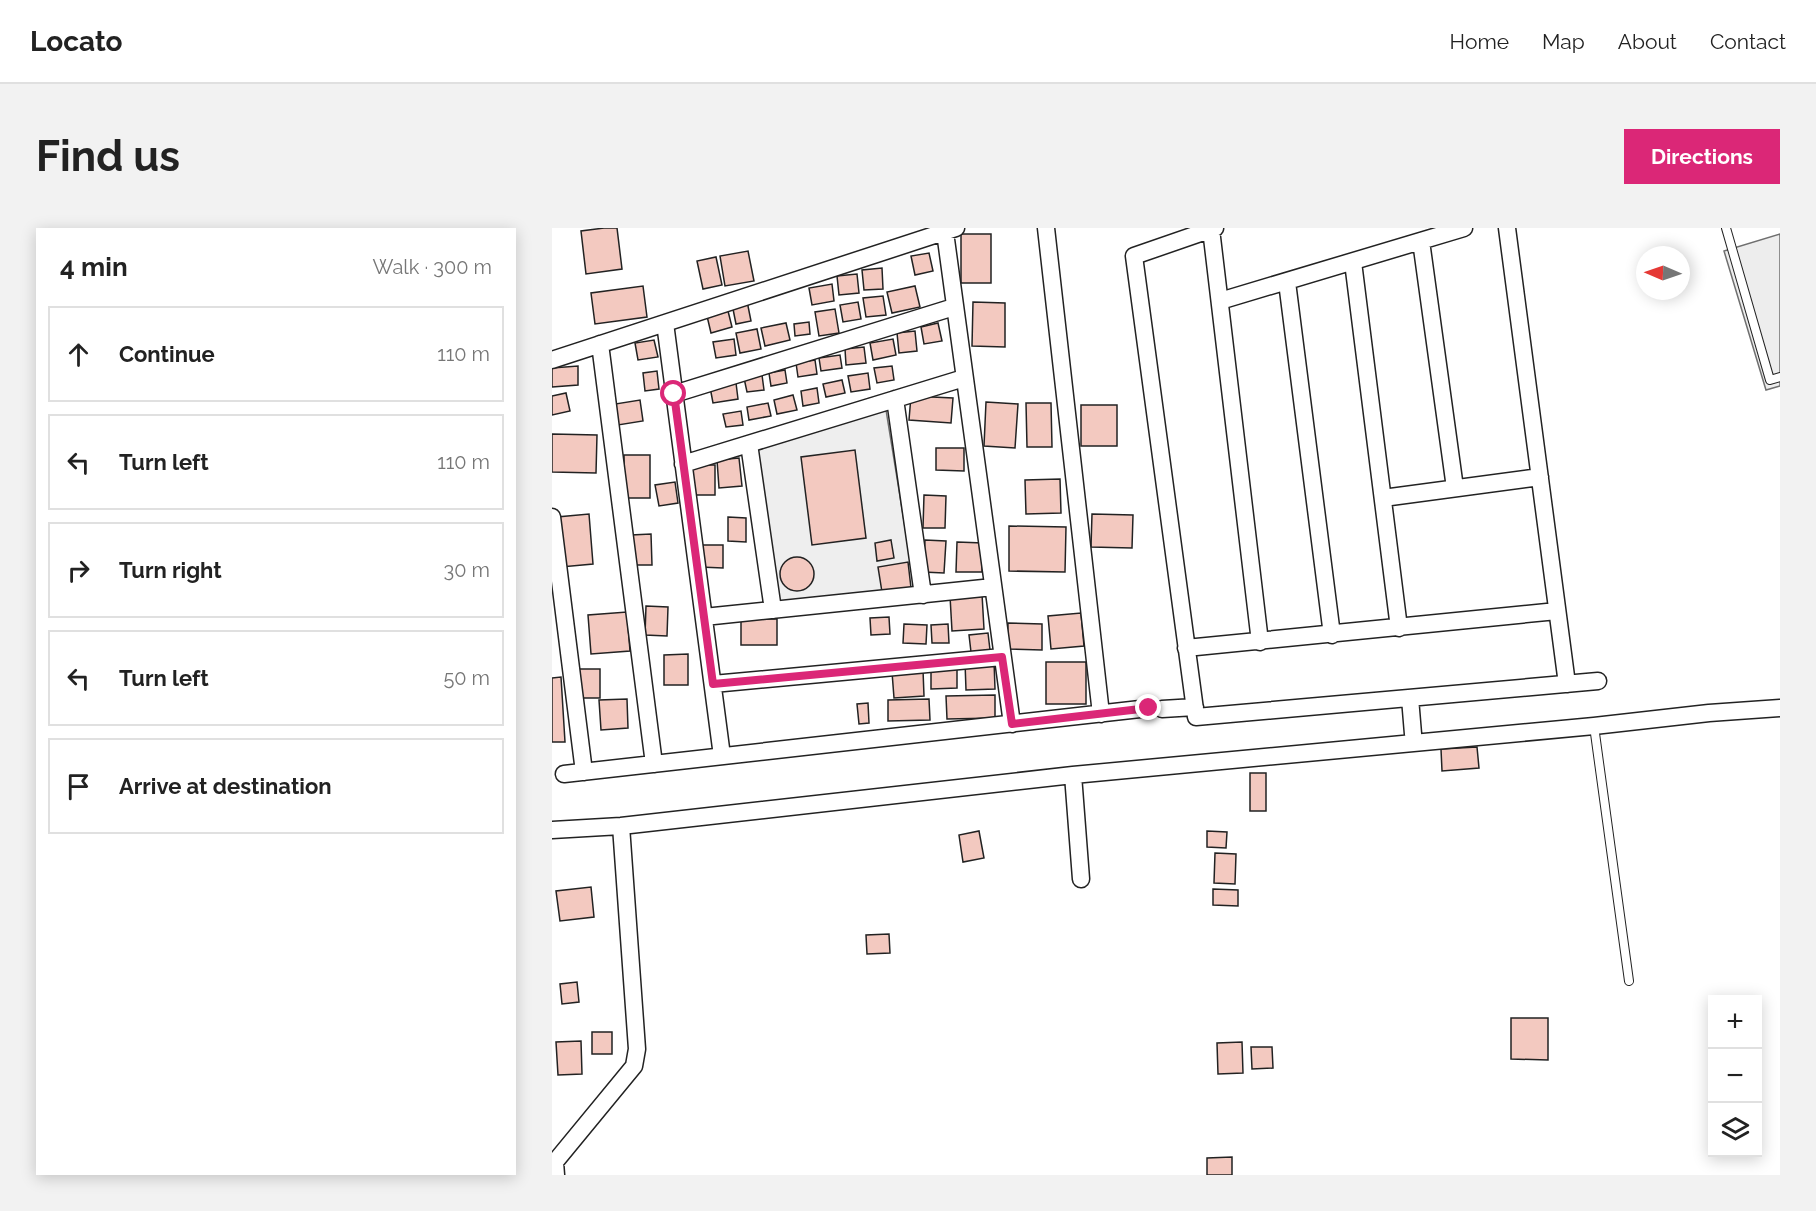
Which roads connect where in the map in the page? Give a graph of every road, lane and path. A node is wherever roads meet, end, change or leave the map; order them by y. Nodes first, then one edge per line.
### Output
1 (1046, 228) edge
2 (1464, 228) edge
3 (1507, 228) edge
4 (1726, 228) edge
5 (1213, 229) edge
6 (950, 230) edge
7 (1421, 241) junction
8 (1353, 262) junction
9 (1287, 282) junction
10 (1220, 301) junction
11 (954, 307) junction
12 (665, 323) junction
13 (600, 344) junction
14 (552, 360) edge
15 (1780, 377) edge
16 (964, 378) junction
17 (674, 394) junction
18 (895, 399) junction
19 (749, 444) junction
20 (683, 464) junction
21 (1540, 477) junction
22 (1455, 488) junction
23 (1383, 498) junction
24 (552, 517) edge
25 (993, 587) junction
26 (923, 595) junction
27 (773, 610) junction
28 (1557, 610) junction
29 (704, 617) junction
30 (1399, 628) junction
31 (1332, 635) junction
32 (1260, 642) junction
33 (1186, 648) junction
34 (1002, 657) junction
35 (1598, 681) dead end
36 (713, 684) junction
37 (1567, 684) junction
38 (1410, 698) junction
39 (1195, 707) junction
40 (1780, 708) edge
41 (1101, 714) junction
42 (1012, 724) junction
43 (1594, 726) junction
44 (1413, 734) dead end
45 (723, 756) junction
46 (654, 764) junction
47 (584, 772) junction
48 (564, 774) dead end
49 (1072, 774) junction
50 (621, 826) junction
51 (552, 830) edge
52 (1081, 879) dead end
53 (1629, 981) dead end
54 (556, 1175) edge

1 - 41 street
2 - 7 street
3 - 21 street
4 - 15 lane
5 - 10 street
5 - 33 street
6 - 11 street
6 - 12 street
7 - 8 street
7 - 22 street
8 - 9 street
8 - 23 street
9 - 10 street
9 - 31 street
10 - 32 street
11 - 16 street
11 - 17 street
12 - 13 street
12 - 17 street
13 - 14 street
13 - 46 street
16 - 18 street
16 - 25 street
17 - 20 street
18 - 19 street
18 - 26 street
19 - 20 street
19 - 27 street
20 - 29 street
21 - 22 street
21 - 28 street
22 - 23 street
23 - 30 street
24 - 47 street
25 - 26 street
25 - 34 street
26 - 27 street
27 - 29 street
28 - 30 street
28 - 37 street
29 - 36 street
30 - 31 street
31 - 32 street
32 - 33 street
33 - 39 street
34 - 36 street
34 - 42 street
35 - 37 street
36 - 45 street
37 - 38 street
38 - 39 street
38 - 44 street
39 - 41 street
40 - 43 street
41 - 42 street
42 - 45 street
43 - 49 street
43 - 53 lane
45 - 46 street
46 - 47 street
47 - 48 street
49 - 50 street
49 - 52 street
50 - 51 street
50 - 54 street

